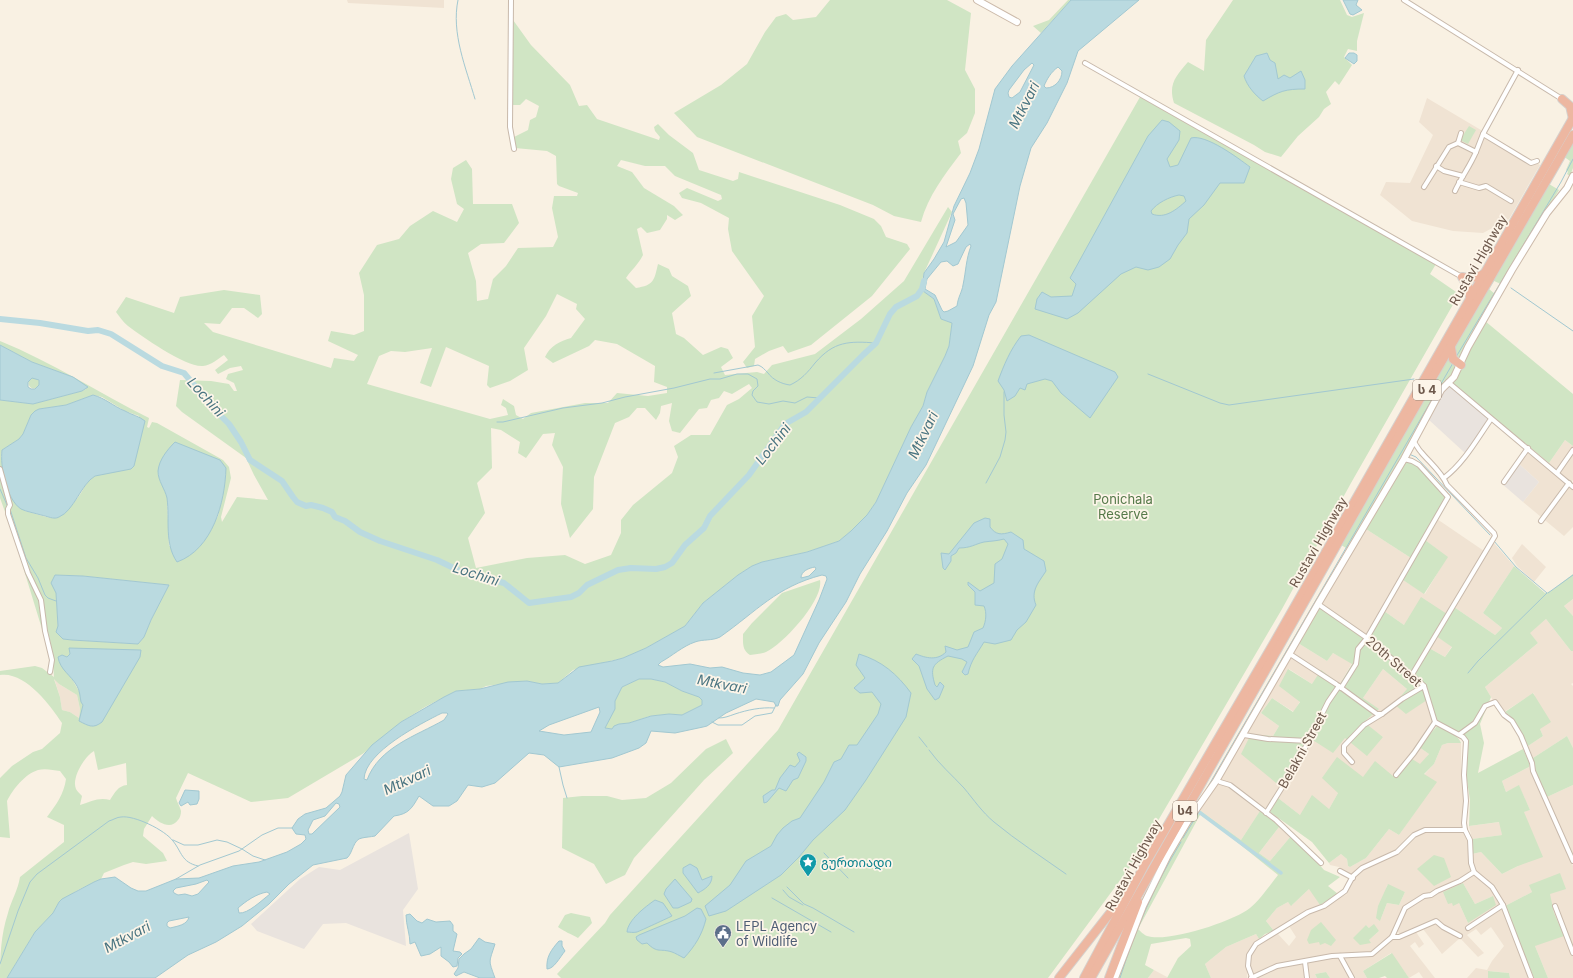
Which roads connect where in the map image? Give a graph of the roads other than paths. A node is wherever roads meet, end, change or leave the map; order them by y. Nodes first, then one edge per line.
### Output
1 (512, 0) edge
2 (977, 0) edge
3 (1404, 0) edge
4 (1017, 22) dead end
5 (1085, 63) dead end
6 (1518, 70) junction
7 (1562, 99) junction
8 (1573, 100) edge
9 (1573, 118) edge
10 (1461, 133) dead end
11 (1484, 134) junction
12 (1573, 135) edge
13 (1458, 143) junction
14 (514, 149) dead end
15 (1476, 152) junction
16 (1537, 161) dead end
17 (1436, 166) junction
18 (1463, 176) junction
19 (1573, 176) edge
20 (1459, 182) junction
21 (1424, 187) dead end
22 (1455, 191) dead end
23 (1511, 201) dead end
24 (1484, 273) junction
25 (1462, 277) junction
26 (1470, 299) junction
27 (1451, 348) junction
28 (1457, 362) junction
29 (1442, 363) junction
30 (1448, 382) junction
31 (1491, 419) junction
32 (1413, 441) junction
33 (1528, 448) junction
34 (1573, 450) edge
35 (1405, 457) junction
36 (0, 470) edge
37 (1557, 473) junction
38 (1444, 478) junction
39 (1504, 482) dead end
40 (1569, 483) junction
41 (1573, 486) edge
42 (1541, 521) dead end
43 (1318, 604) junction
44 (1367, 638) junction
45 (1278, 643) junction
46 (1290, 654) junction
47 (50, 672) dead end
48 (1413, 676) junction
49 (1424, 686) junction
50 (1340, 687) junction
51 (1382, 714) junction
52 (1436, 722) junction
53 (1460, 734) junction
54 (1244, 735) junction
55 (1308, 741) junction
56 (1352, 762) dead end
57 (1396, 775) dead end
58 (1220, 782) dead end
59 (1266, 813) junction
60 (1465, 830) junction
61 (1573, 861) edge
62 (1321, 863) dead end
63 (1148, 867) junction
64 (1340, 871) dead end
65 (1474, 872) junction
66 (1353, 878) junction
67 (1503, 905) junction
68 (1555, 906) dead end
69 (1468, 928) dead end
70 (1460, 936) dead end
71 (1392, 937) junction
72 (1573, 953) edge
73 (1340, 956) junction
74 (1304, 962) junction
75 (1059, 978) edge
76 (1084, 978) edge
77 (1091, 978) edge
78 (1109, 978) edge
79 (1115, 978) edge
80 (1251, 978) edge
81 (1307, 978) edge
82 (1352, 978) edge
83 (1531, 978) edge

1 - 14 street
2 - 4 street
3 - 6 street
5 - 25 street
6 - 7 street
6 - 11 street
7 - 8 highway
7 - 9 highway
9 - 24 highway, Rustavi Highway / ს 4
10 - 13 street
11 - 15 street
11 - 16 street
12 - 27 highway, Rustavi Highway / ს 4
13 - 15 street
13 - 17 street
15 - 18 street
17 - 18 street
17 - 21 street
18 - 20 street
19 - 28 street
20 - 22 street
20 - 23 street
24 - 25 highway
24 - 26 highway, Rustavi Highway / ს 4
25 - 26 highway
26 - 45 highway, Rustavi Highway / ს 4
27 - 28 highway
27 - 29 highway, Rustavi Highway / ს 4
28 - 29 highway
28 - 30 street
29 - 45 highway, Rustavi Highway / ს 4
30 - 31 street
30 - 32 street
31 - 33 street
31 - 38 street
32 - 35 street
32 - 38 street
33 - 37 street
33 - 39 street
34 - 37 street
35 - 43 street
35 - 44 street, Belakni Street
36 - 47 street
37 - 40 street
38 - 48 street
40 - 41 street
40 - 42 street
43 - 44 street, 20th Street
43 - 46 street
44 - 48 street, 20th Street
44 - 50 street, Belakni Street
45 - 63 highway, Rustavi Highway / ს4
46 - 50 street
46 - 54 street
48 - 49 street, 20th Street
49 - 51 street
49 - 52 street, 20th Street
50 - 51 street
50 - 55 street, Belakni Street
51 - 56 street
52 - 53 street
52 - 57 street
53 - 60 street
53 - 61 street
54 - 55 street
54 - 79 street
55 - 59 street, Belakni Street
58 - 59 street
59 - 62 street
60 - 65 street
60 - 66 street
63 - 75 highway
63 - 76 highway, Rustavi Highway / ს4
63 - 77 highway, Rustavi Highway / ს4
63 - 78 highway
64 - 66 street
65 - 67 street
65 - 71 street
66 - 80 street
67 - 69 street
67 - 83 street
68 - 72 street
70 - 71 street
71 - 73 street
73 - 74 street
73 - 82 street
74 - 80 street
74 - 81 street

